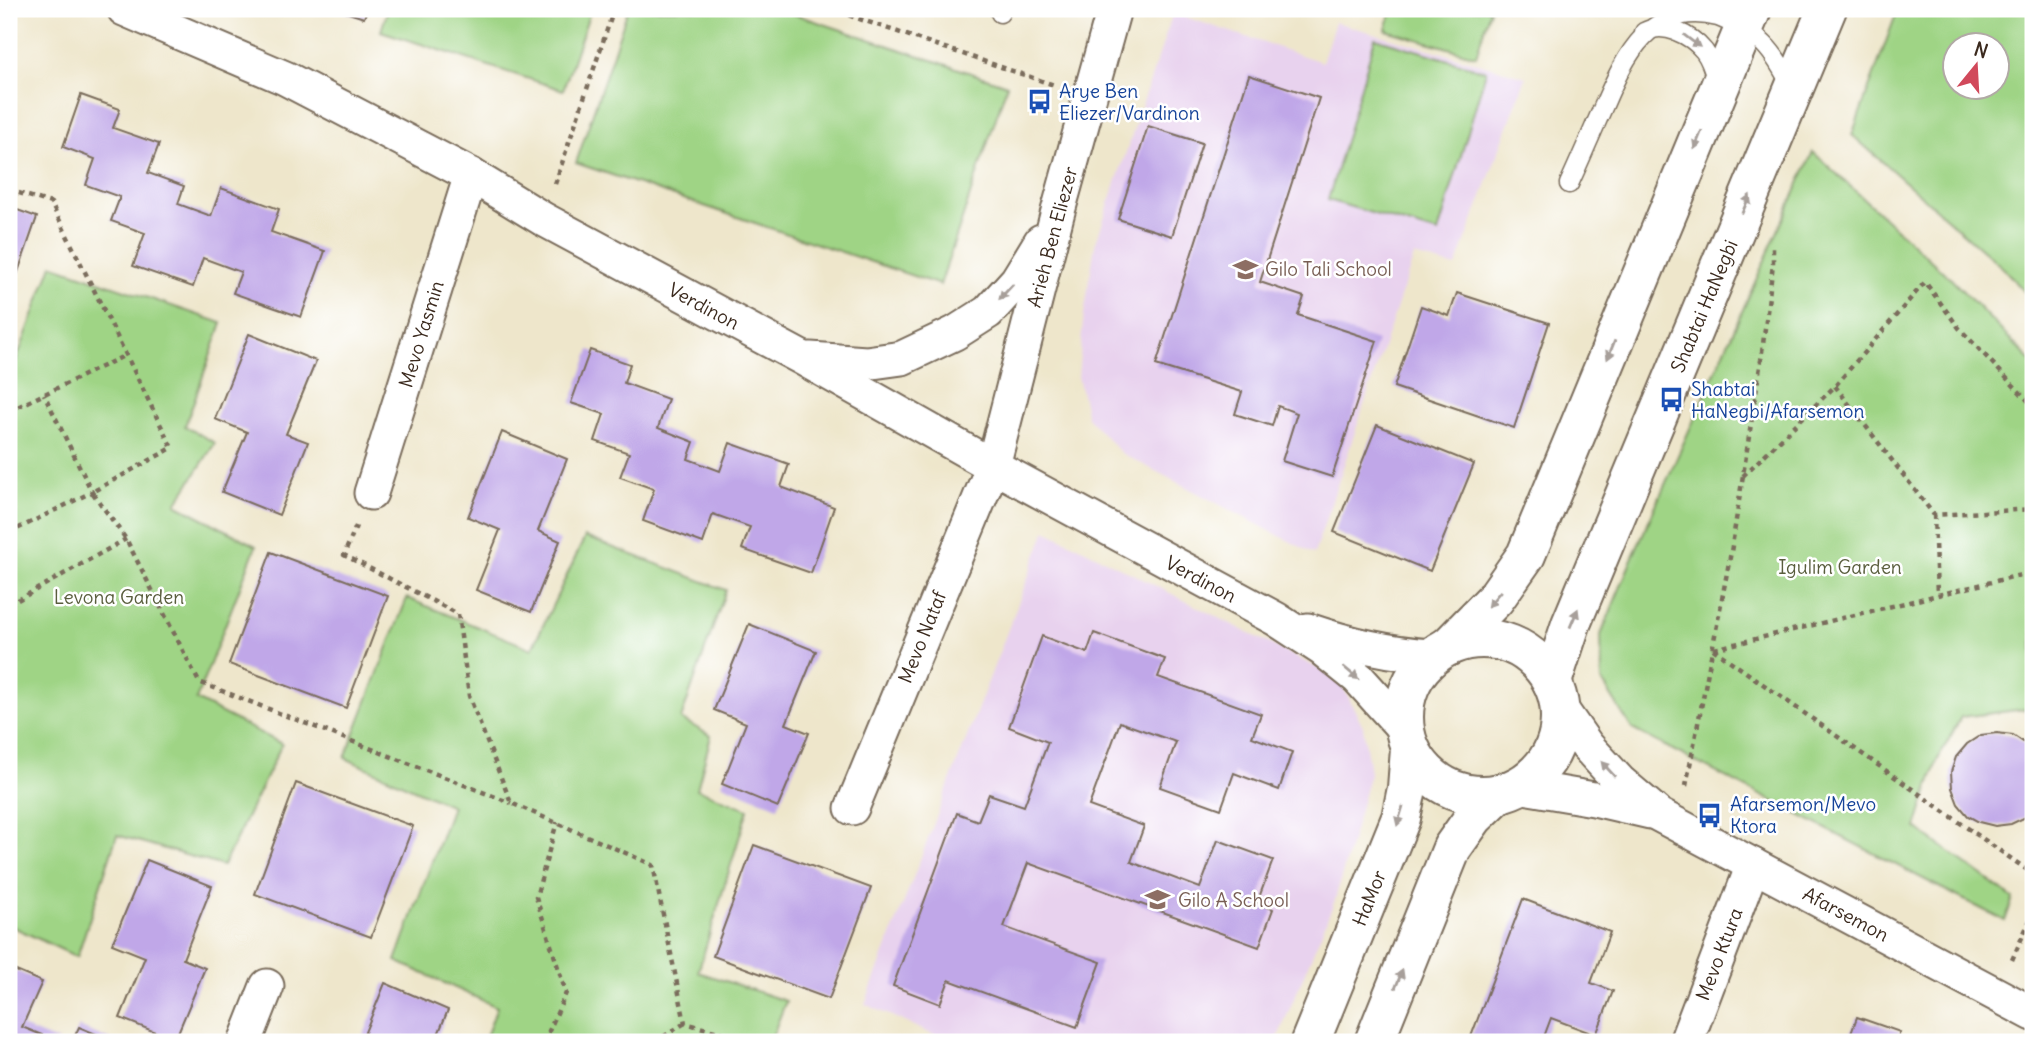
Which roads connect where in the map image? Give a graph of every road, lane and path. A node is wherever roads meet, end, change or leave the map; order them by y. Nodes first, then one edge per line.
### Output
1 (124, 9) edge
2 (614, 9) edge
3 (830, 9) edge
4 (1114, 9) edge
5 (1827, 9) edge
6 (1748, 18) edge
7 (1641, 34) junction
8 (1719, 88) junction
9 (1793, 90) junction
10 (1090, 97) junction
11 (471, 174) junction
12 (1569, 184) dead end
13 (9, 190) edge
14 (1057, 215) junction
15 (543, 219) junction
16 (1773, 238) dead end
17 (126, 355) junction
18 (802, 358) junction
19 (1835, 386) junction
20 (44, 394) junction
21 (2033, 406) edge
22 (9, 411) edge
23 (993, 466) junction
24 (1743, 477) junction
25 (92, 492) junction
26 (371, 493) joint
27 (2033, 509) edge
28 (1934, 515) junction
29 (9, 533) edge
30 (126, 539) junction
31 (2033, 572) edge
32 (1937, 595) junction
33 (9, 605) edge
34 (1276, 619) junction
35 (1713, 649) junction
36 (1440, 651) junction
37 (1556, 694) junction
38 (1407, 739) junction
39 (1508, 789) junction
40 (512, 803) junction
41 (852, 808) dead end
42 (1668, 819) junction
43 (557, 822) junction
44 (1753, 865) junction
45 (2033, 874) edge
46 (2033, 913) edge
47 (267, 986) dead end
48 (1997, 994) junction
49 (2033, 1014) edge
50 (685, 1023) junction
51 (245, 1042) edge
52 (545, 1042) edge
53 (655, 1042) edge
54 (755, 1042) edge
55 (1310, 1042) edge
56 (1374, 1042) edge
57 (1686, 1042) edge

1 - 11 street, Verdinon
2 - 15 path
3 - 10 path
4 - 10 street, Arieh Ben Eliezer
5 - 9 street, Shabtai HaNegbi
6 - 7 lane
6 - 8 street
6 - 9 lane
7 -> 8 lane
7 - 12 lane
8 -> 36 street
37 -> 9 street, Shabtai HaNegbi
10 - 14 street, Arieh Ben Eliezer
11 - 15 street, Verdinon
11 - 26 street, Mevo Yasmin
13 - 17 path
14 -> 18 street
14 - 23 street, Arieh Ben Eliezer
15 - 18 street, Verdinon
16 - 24 path
17 - 20 path
17 - 25 path
18 - 23 street, Verdinon
19 - 21 path
19 - 24 path
19 - 28 path
20 - 22 path
20 - 25 path
23 - 34 street, Verdinon
23 - 41 street, Mevo Nataf
24 - 35 path
25 - 29 path
25 - 30 path
26 - 40 path
27 - 28 path
28 - 32 path
30 - 33 path
30 - 40 path
31 - 32 path
32 - 35 path
34 - 36 street, Verdinon
34 -> 38 street, Verdinon
35 - 42 path
35 - 45 path
36 - 37 street
36 - 38 street
37 - 39 street
42 -> 37 street, Afarsemon
38 - 39 street
38 -> 55 street, HaMor
39 - 42 street, Afarsemon
56 -> 39 street
40 - 43 path
42 - 44 street, Afarsemon
43 - 50 path
43 - 52 path
44 - 48 street, Afarsemon
44 - 57 street, Mevo Ktura
46 - 48 path
47 - 51 street
48 - 49 street, Afarsemon
50 - 53 path
50 - 54 path

